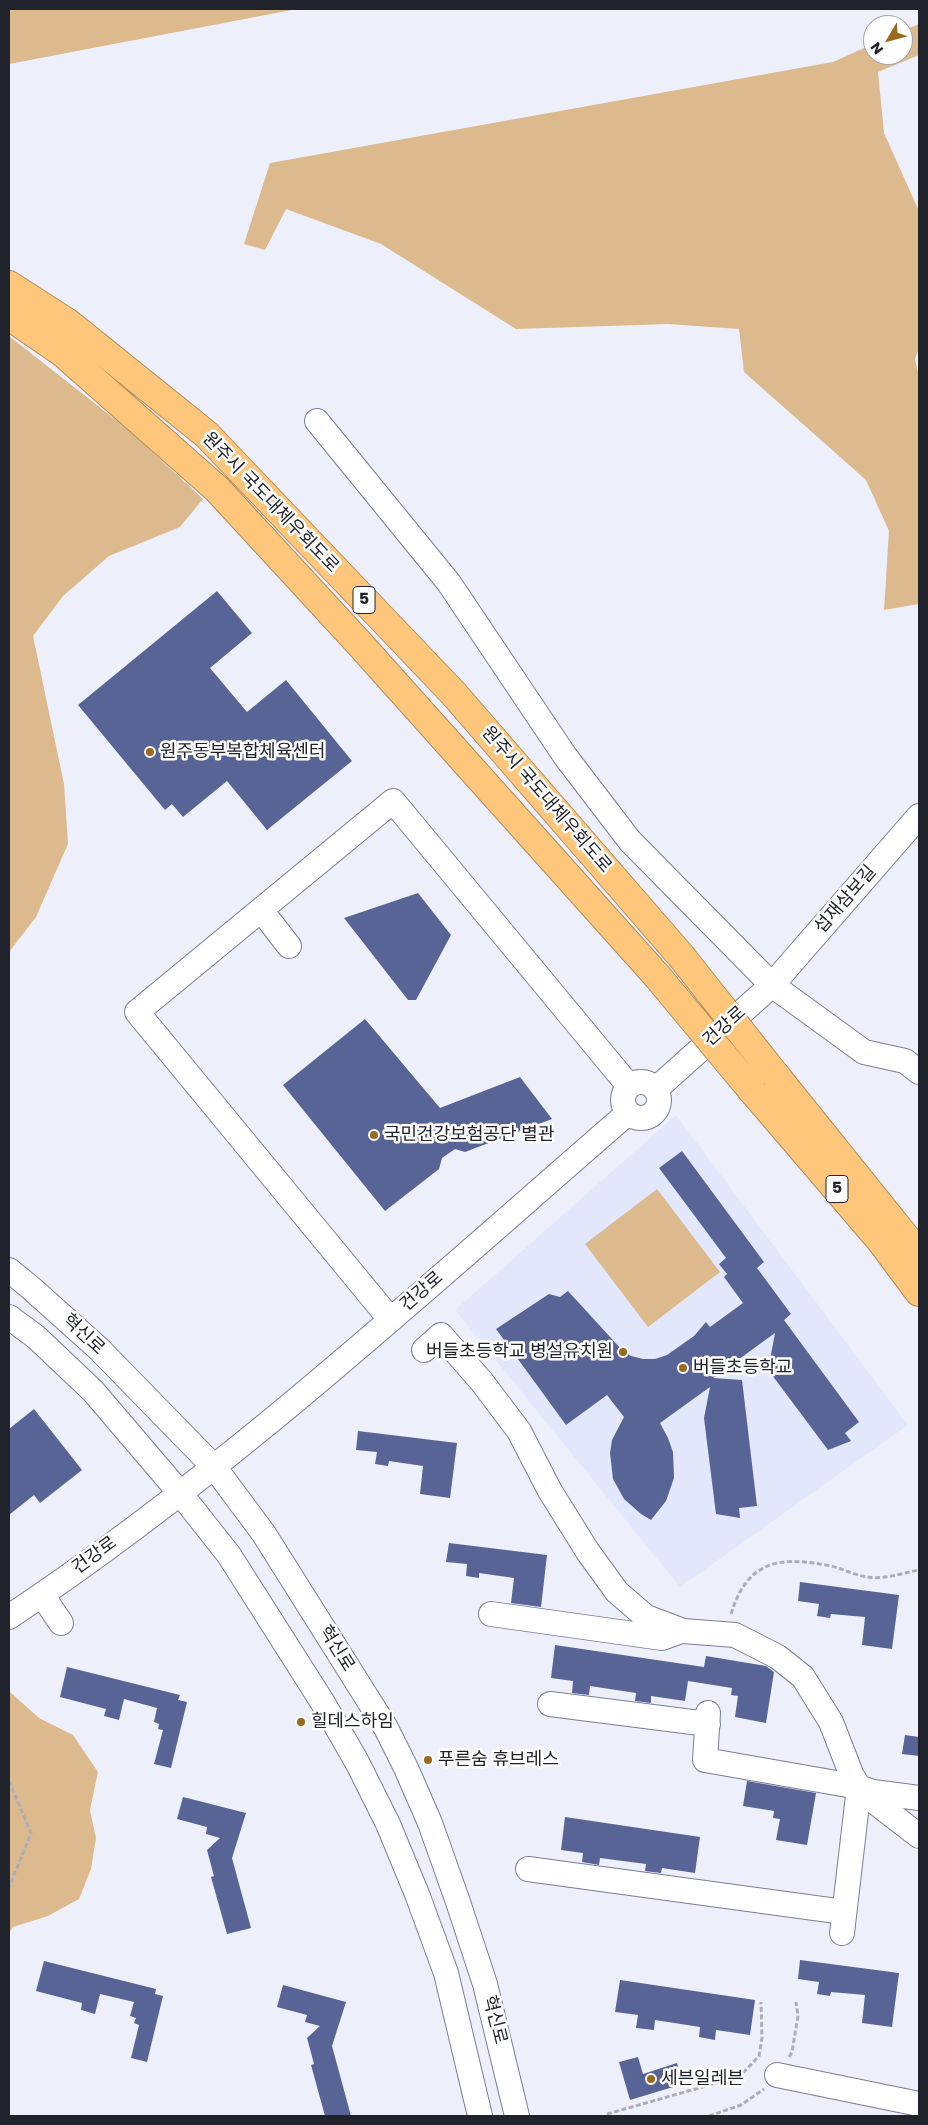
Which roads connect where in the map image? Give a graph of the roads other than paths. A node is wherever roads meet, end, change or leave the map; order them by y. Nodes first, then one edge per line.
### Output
1 (9, 285) edge
2 (9, 316) edge
3 (318, 421) dead end
4 (919, 816) edge
5 (261, 910) junction
6 (289, 946) dead end
7 (772, 985) junction
8 (919, 1072) edge
9 (629, 1086) junction
10 (656, 1089) junction
11 (628, 1113) junction
12 (886, 1230) junction
13 (919, 1238) edge
14 (919, 1254) edge
15 (9, 1270) edge
16 (919, 1292) edge
17 (919, 1312) edge
18 (9, 1317) edge
19 (390, 1320) junction
20 (424, 1350) dead end
21 (215, 1468) junction
22 (180, 1493) junction
23 (42, 1595) junction
24 (491, 1614) dead end
25 (9, 1617) edge
26 (61, 1623) dead end
27 (683, 1630) junction
28 (550, 1704) dead end
29 (858, 1787) junction
30 (919, 1798) edge
31 (919, 1836) edge
32 (528, 1869) dead end
33 (777, 2075) dead end
34 (919, 2104) edge
35 (480, 2116) edge
36 (518, 2116) edge

1 - 12 highway, 원주시 국도대체우회도로 / 5, bridge
2 - 12 highway, 원주시 국도대체우회도로 / 5, bridge
3 - 7 street
4 - 7 street, 섭재삼보길
5 - 6 street
5 - 9 street
5 - 19 street
7 - 8 street
7 - 10 street, 건강로
9 - 10 street
9 - 11 street
10 - 11 street
11 - 19 street, 건강로
12 - 13 highway
12 - 14 highway, 5
12 - 16 highway, 5
12 - 17 highway
15 - 21 street, 혁신로
18 - 22 street, 혁신로
19 - 21 street, 건강로
20 - 27 street
21 - 22 street, 건강로
21 - 36 street, 혁신로
22 - 23 street, 건강로
22 - 35 street, 혁신로
23 - 25 street, 건강로
23 - 26 street
24 - 27 street
27 - 29 street
28 - 29 street
29 - 30 street
29 - 31 street
29 - 32 street
33 - 34 street

